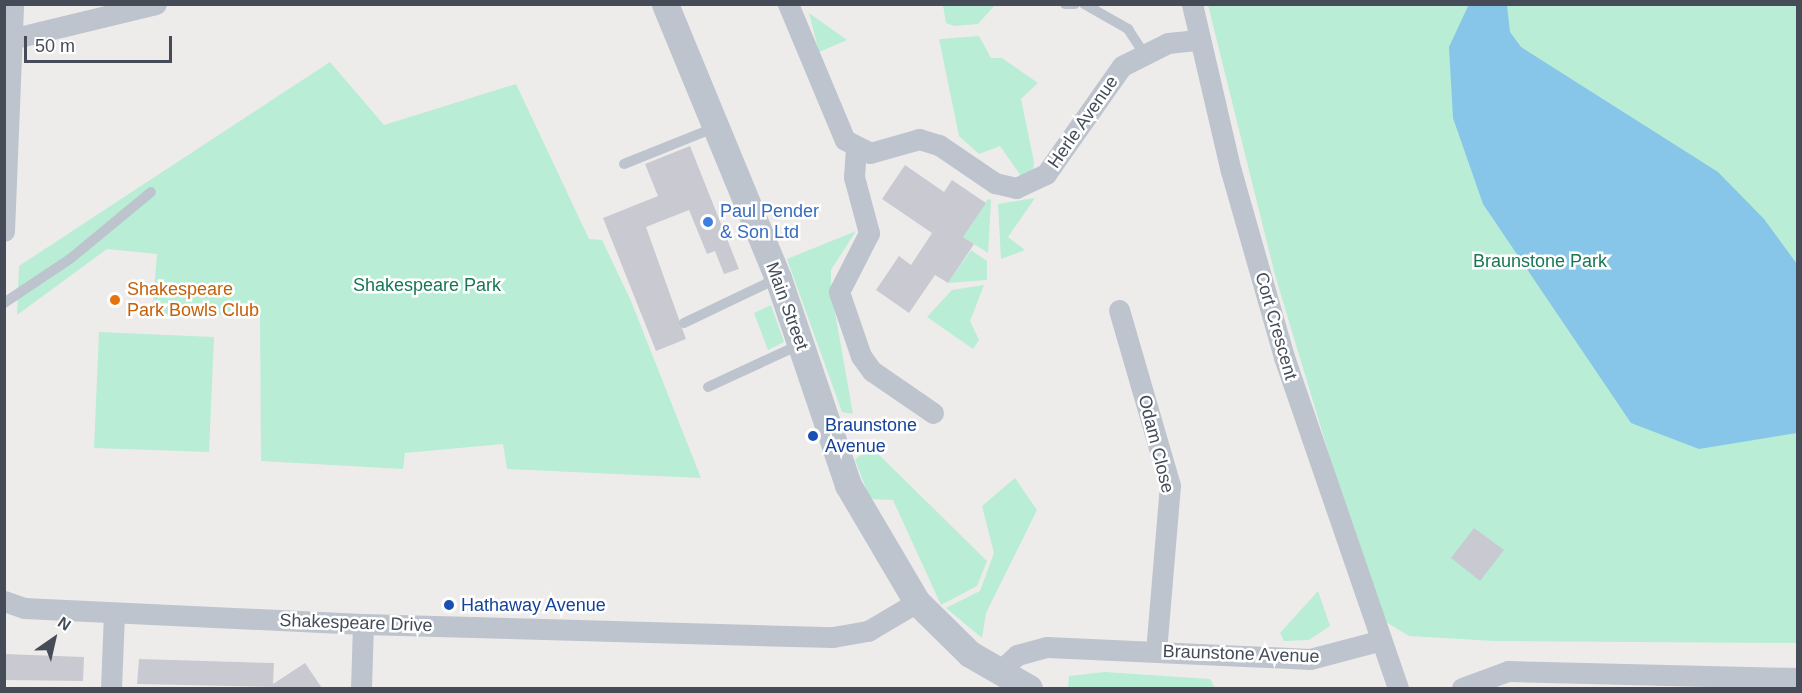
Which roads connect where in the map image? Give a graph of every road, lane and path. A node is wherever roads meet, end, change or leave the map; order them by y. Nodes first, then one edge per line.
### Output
1 (13, 4) edge
2 (156, 4) edge
3 (664, 4) edge
4 (788, 4) edge
5 (1065, 4) edge
6 (1075, 4) edge
7 (1084, 4) edge
8 (1192, 4) edge
9 (11, 39) junction
10 (1198, 40) junction
11 (1143, 52) junction
12 (716, 127) junction
13 (856, 148) junction
14 (624, 164) dead end
15 (151, 192) dead end
16 (4, 231) edge
17 (778, 278) junction
18 (4, 303) edge
19 (1119, 310) dead end
20 (684, 323) dead end
21 (801, 343) junction
22 (708, 387) dead end
23 (933, 413) dead end
24 (4, 601) edge
25 (917, 602) junction
26 (114, 613) junction
27 (363, 624) junction
28 (1378, 641) junction
29 (1156, 651) junction
30 (1001, 670) junction
31 (1797, 678) edge
32 (111, 688) edge
33 (361, 688) edge
34 (1029, 688) edge
35 (1398, 688) edge
36 (1462, 688) edge

1 - 9 street
2 - 9 street
3 - 12 street, Main Street
4 - 13 street
5 - 6 lane
7 - 11 lane
8 - 10 street, Cort Crescent
9 - 16 street
10 - 11 street, Herle Avenue
10 - 28 street, Cort Crescent
11 - 13 street, Herle Avenue
12 - 14 lane
12 - 17 street, Main Street
13 - 23 street
15 - 18 lane
17 - 20 lane
17 - 21 street, Main Street
19 - 29 street, Odam Close
21 - 22 lane
21 - 25 street, Main Street
24 - 26 street, Shakespeare Drive
25 - 27 street, Shakespeare Drive
25 - 30 street, Main Street
26 - 27 street, Shakespeare Drive
26 - 32 street
27 - 33 street
28 - 29 street, Braunstone Avenue
28 - 35 street, Cort Crescent
29 - 30 street, Braunstone Avenue
30 - 34 street, Main Street
31 - 36 street

